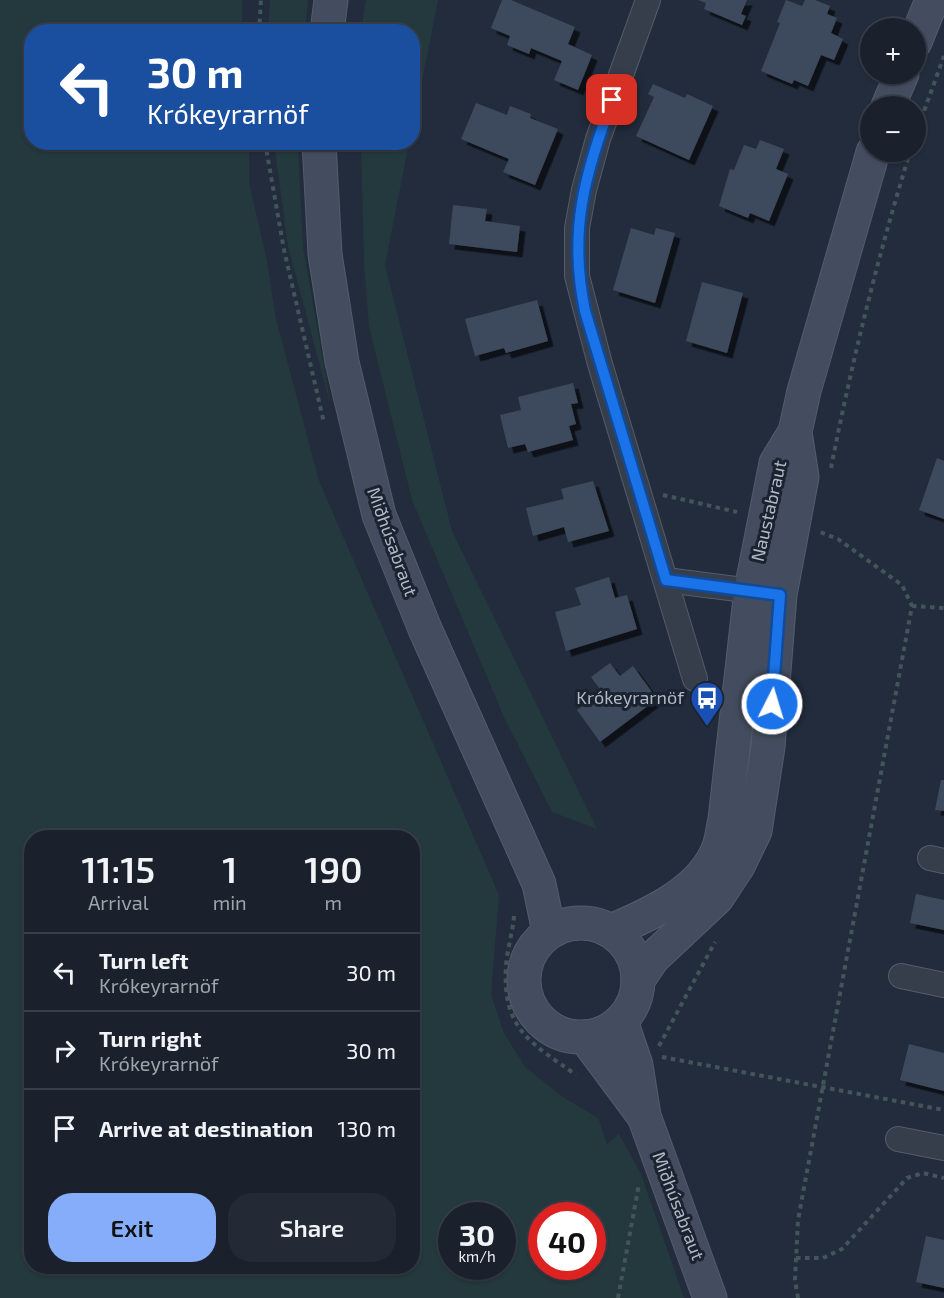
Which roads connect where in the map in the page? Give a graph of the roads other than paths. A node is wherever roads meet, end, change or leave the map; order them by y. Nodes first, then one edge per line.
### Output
1 (331, 0) edge
2 (648, 0) edge
3 (932, 0) edge
4 (925, 18) edge
5 (328, 24) edge
6 (320, 150) edge
7 (870, 162) edge
8 (666, 580) junction
9 (766, 593) junction
10 (695, 679) dead end
11 (565, 927) junction
12 (611, 931) junction
13 (901, 976) dead end
14 (638, 980) junction
15 (944, 985) edge
16 (621, 1021) junction
17 (585, 1037) junction
18 (644, 1116) junction
19 (898, 1139) dead end
20 (944, 1148) edge
21 (710, 1298) edge

1 - 5 street
2 - 8 street
3 - 4 street
6 - 11 street, Miðhúsabraut
7 - 9 street, Naustabraut
8 - 9 street
8 - 10 street
9 - 12 street, Naustabraut
9 - 14 street, Naustabraut
11 - 12 street
11 - 17 street
12 - 14 street
13 - 15 street
14 - 16 street
16 - 17 street
16 - 18 street, Miðhúsabraut
17 - 18 street, Miðhúsabraut
18 - 21 street, Miðhúsabraut
19 - 20 street

